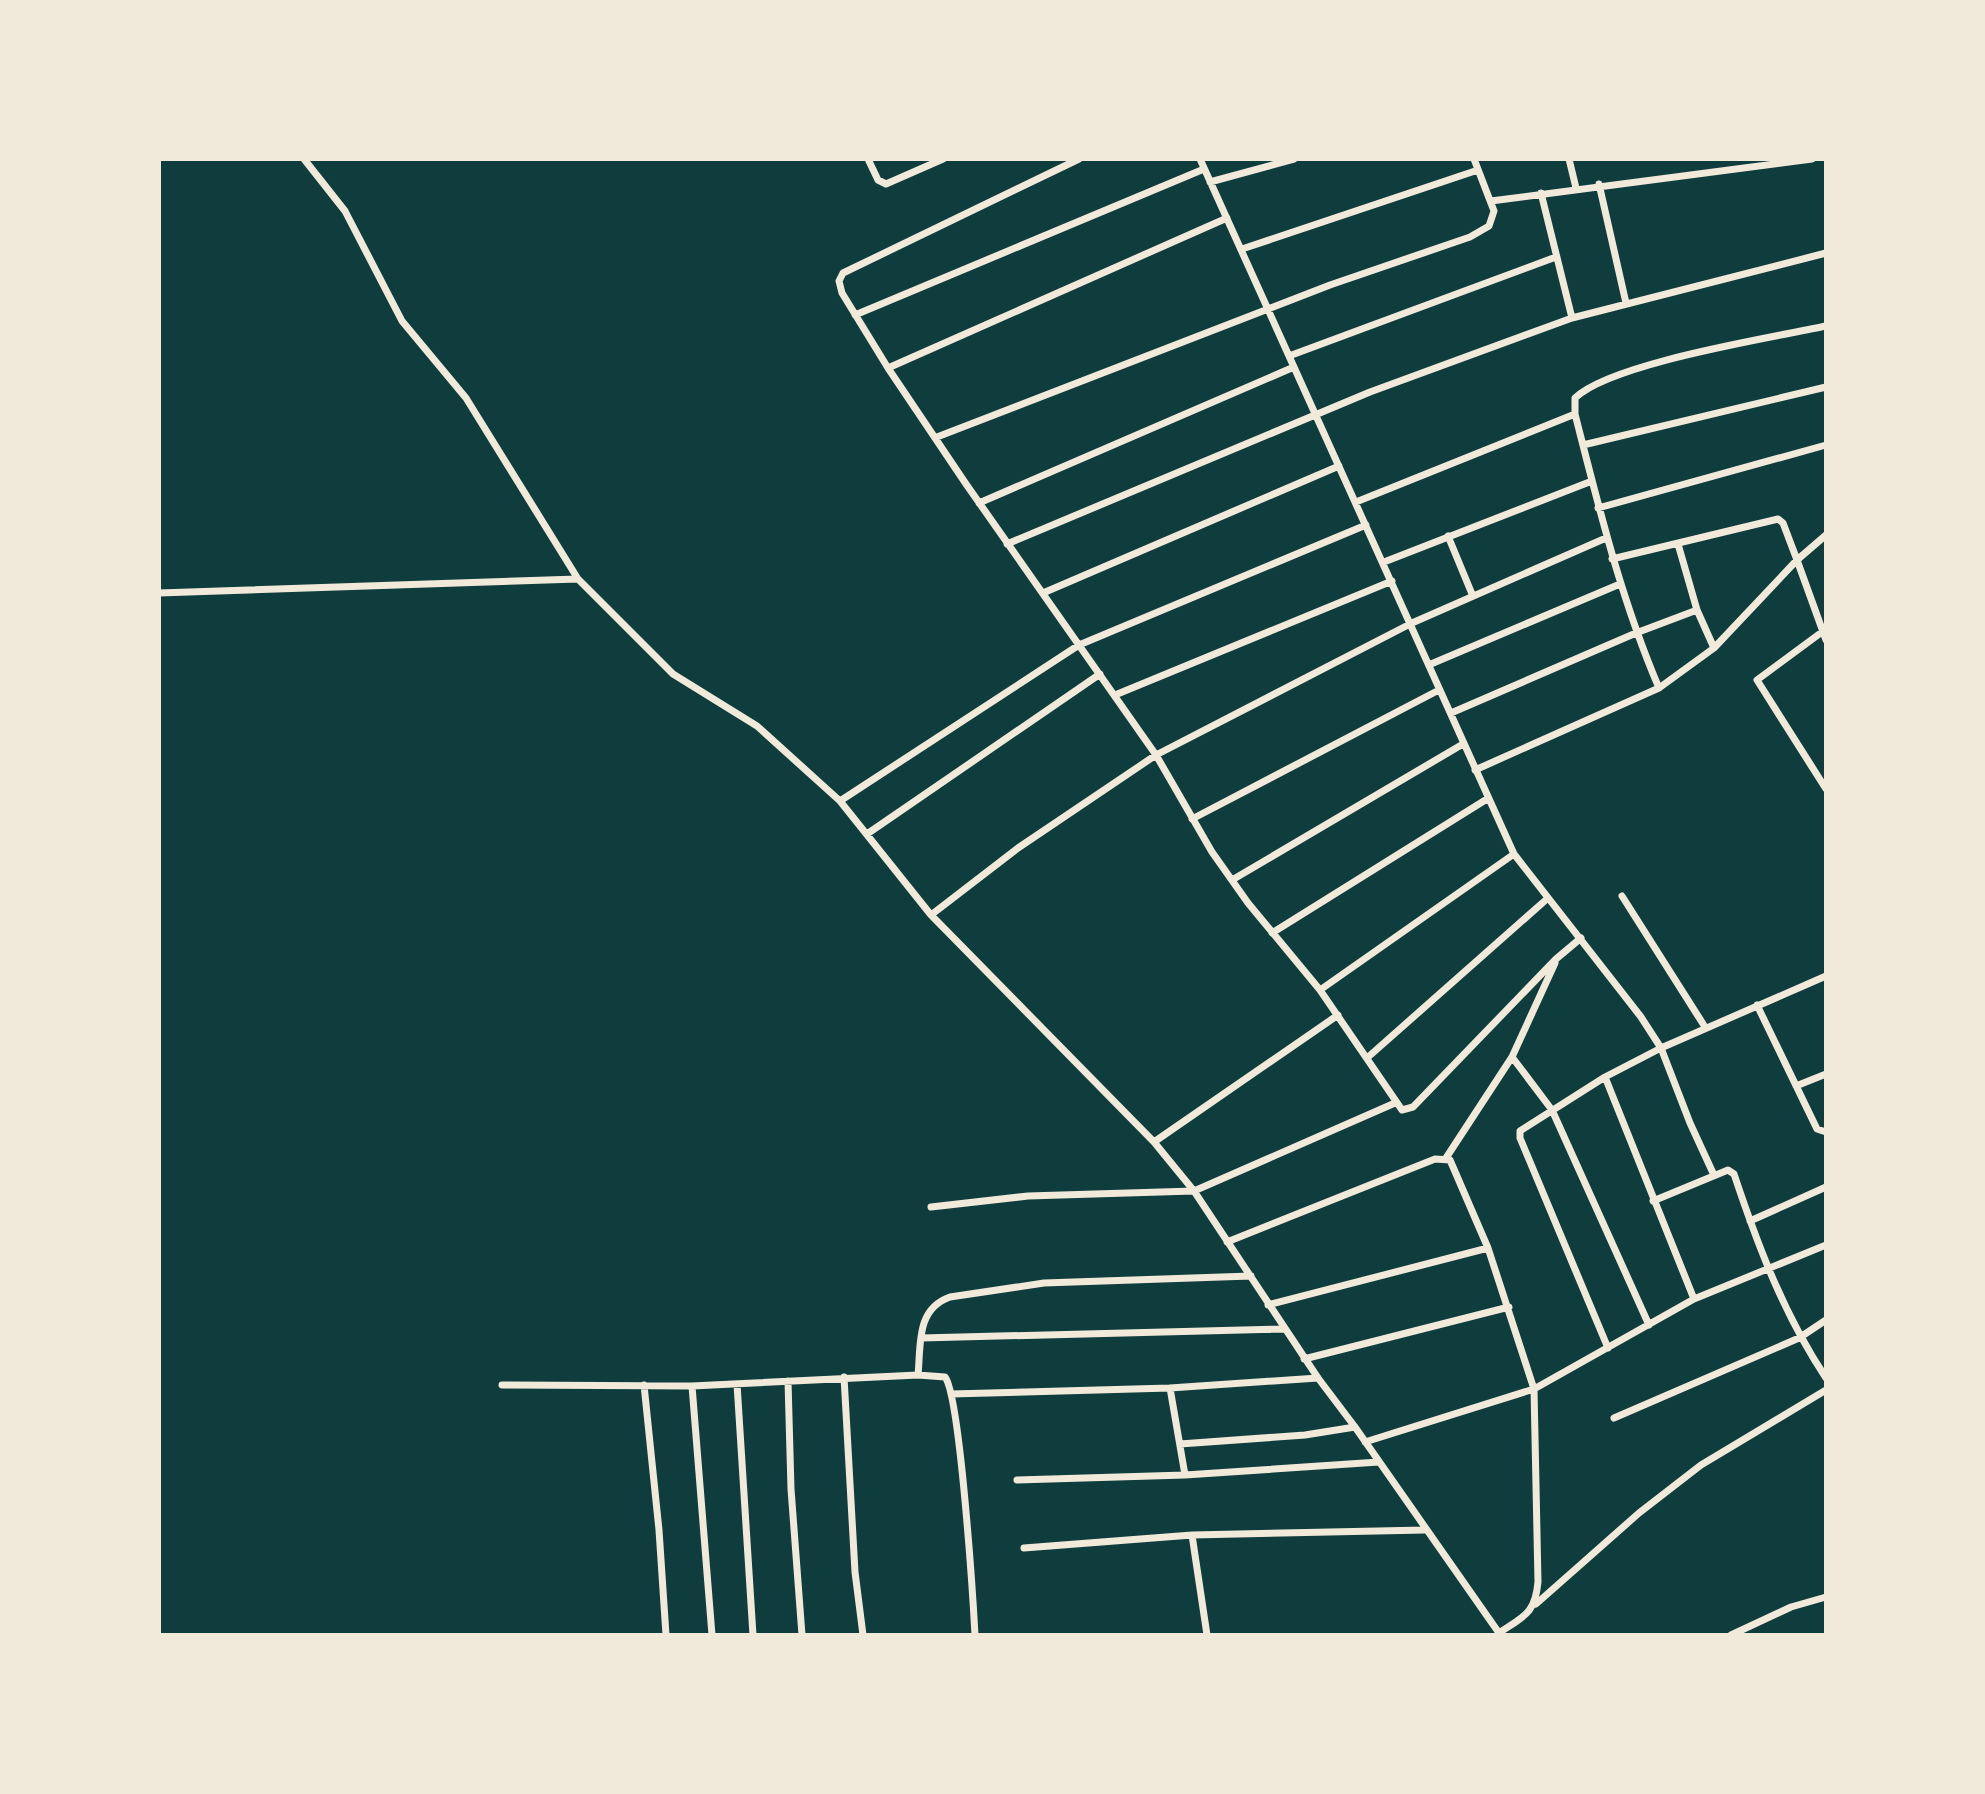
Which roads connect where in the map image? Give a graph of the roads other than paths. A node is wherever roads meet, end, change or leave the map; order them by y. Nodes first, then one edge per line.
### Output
1 (304, 159) edge
2 (868, 159) edge
3 (943, 159) edge
4 (1079, 159) edge
5 (1200, 159) edge
6 (1294, 159) edge
7 (1474, 159) edge
8 (1569, 159) edge
9 (1812, 159) edge
10 (1204, 169) junction
11 (1478, 170) junction
12 (1210, 182) junction
13 (1600, 184) junction
14 (1576, 188) junction
15 (1541, 193) junction
16 (1491, 201) junction
17 (1227, 218) junction
18 (1242, 249) junction
19 (1826, 253) edge
20 (1556, 257) junction
21 (1626, 303) junction
22 (1270, 308) junction
23 (855, 315) junction
24 (1572, 318) junction
25 (1826, 326) edge
26 (1289, 356) junction
27 (1294, 367) junction
28 (888, 368) junction
29 (1826, 387) edge
30 (1575, 414) junction
31 (1315, 415) junction
32 (937, 437) junction
33 (1583, 445) junction
34 (1826, 445) edge
35 (1339, 466) junction
36 (1592, 481) junction
37 (1356, 502) junction
38 (979, 503) junction
39 (1598, 508) junction
40 (1366, 525) junction
41 (1826, 535) edge
42 (1448, 536) junction
43 (1606, 538) junction
44 (1007, 544) junction
45 (1678, 544) junction
46 (1612, 559) junction
47 (1797, 560) junction
48 (1384, 562) junction
49 (579, 579) junction
50 (1392, 581) junction
51 (1620, 584) junction
52 (159, 593) edge
53 (1042, 593) junction
54 (1472, 594) junction
55 (1697, 610) junction
56 (1412, 623) junction
57 (1636, 633) junction
58 (1824, 636) edge
59 (1079, 645) junction
60 (1714, 648) junction
61 (1431, 664) junction
62 (1100, 674) junction
63 (1659, 688) junction
64 (1440, 690) junction
65 (1115, 695) junction
66 (1451, 713) junction
67 (1463, 744) junction
68 (1156, 755) junction
69 (1475, 770) junction
70 (1826, 789) edge
71 (1487, 799) junction
72 (839, 801) junction
73 (1192, 819) junction
74 (867, 834) junction
75 (1514, 854) junction
76 (1232, 880) junction
77 (1622, 896) dead end
78 (1548, 898) junction
79 (931, 915) junction
80 (1272, 933) junction
81 (1581, 938) junction
82 (1556, 959) junction
83 (1826, 976) edge
84 (1320, 990) junction
85 (1757, 1005) junction
86 (1338, 1015) junction
87 (1705, 1027) junction
88 (1661, 1048) junction
89 (1512, 1057) junction
90 (1367, 1058) junction
91 (1826, 1074) edge
92 (1605, 1077) junction
93 (1796, 1086) junction
94 (1395, 1103) junction
95 (1552, 1110) junction
96 (1826, 1132) edge
97 (1154, 1142) junction
98 (1446, 1158) junction
99 (1713, 1173) junction
100 (1826, 1187) edge
101 (1194, 1191) junction
102 (1653, 1201) junction
103 (931, 1207) dead end
104 (1750, 1221) junction
105 (1227, 1242) junction
106 (1826, 1245) edge
107 (1488, 1248) junction
108 (1768, 1269) junction
109 (1251, 1276) junction
110 (1694, 1299) junction
111 (1268, 1305) junction
112 (1509, 1307) junction
113 (1826, 1320) edge
114 (1649, 1325) junction
115 (1284, 1329) junction
116 (921, 1338) junction
117 (1799, 1338) junction
118 (1608, 1348) junction
119 (1304, 1359) junction
120 (918, 1375) junction
121 (844, 1377) junction
122 (1318, 1378) junction
123 (1826, 1378) edge
124 (788, 1381) junction
125 (737, 1384) junction
126 (502, 1385) dead end
127 (644, 1385) junction
128 (692, 1386) junction
129 (1170, 1388) junction
130 (1534, 1389) junction
131 (1826, 1390) edge
132 (951, 1394) junction
133 (1615, 1418) dead end
134 (1355, 1427) junction
135 (1365, 1442) junction
136 (1180, 1444) junction
137 (1379, 1462) junction
138 (1185, 1475) junction
139 (1017, 1480) dead end
140 (1425, 1530) junction
141 (1192, 1535) junction
142 (1024, 1548) dead end
143 (1826, 1597) edge
144 (1536, 1604) junction
145 (1498, 1634) edge
146 (666, 1635) edge
147 (712, 1635) edge
148 (753, 1635) edge
149 (802, 1635) edge
150 (863, 1635) edge
151 (975, 1635) edge
152 (1207, 1635) edge
153 (1731, 1635) edge

1 - 49 street
2 - 3 street
4 - 23 street
5 - 10 street
6 - 12 street
7 - 11 street
8 - 14 street
9 - 13 street
10 - 12 street
10 - 23 street
11 - 16 street
11 - 18 street
12 - 17 street
13 - 14 street
13 - 21 street
14 - 15 street
15 - 16 street
15 - 20 street
16 - 22 street
17 - 18 street
17 - 28 street
18 - 22 street
19 - 21 street
20 - 24 street
20 - 26 street
21 - 24 street
22 - 26 street
22 - 32 street
23 - 28 street
24 - 31 street
25 - 30 street
26 - 27 street
27 - 31 street
27 - 38 street
28 - 32 street
29 - 33 street
30 - 33 street
30 - 37 street
31 - 35 street
31 - 44 street
32 - 38 street
33 - 36 street
34 - 39 street
35 - 37 street
35 - 53 street
36 - 39 street
36 - 42 street
37 - 40 street
38 - 44 street
39 - 43 street
40 - 48 street
40 - 59 street
41 - 47 street
42 - 48 street
42 - 54 street
43 - 46 street
43 - 54 street
44 - 53 street
45 - 46 street
45 - 47 street
45 - 55 street
46 - 51 street
47 - 58 street
47 - 60 street
48 - 50 street
49 - 52 street
49 - 72 street
50 - 56 street
50 - 65 street
51 - 57 street
51 - 61 street
53 - 59 street
54 - 56 street
55 - 57 street
55 - 60 street
56 - 61 street
56 - 68 street
57 - 63 street
57 - 66 street
58 - 70 street
59 - 62 street
59 - 72 street
60 - 63 street
61 - 64 street
62 - 65 street
62 - 74 street
63 - 69 street
64 - 66 street
64 - 73 street
65 - 68 street
66 - 67 street
67 - 69 street
67 - 76 street
68 - 73 street
68 - 79 street
69 - 71 street
71 - 75 street
71 - 80 street
72 - 74 street
73 - 76 street
74 - 79 street
75 - 78 street
75 - 84 street
76 - 80 street
77 - 87 street
78 - 81 street
78 - 90 street
79 - 97 street
80 - 84 street
81 - 82 street
81 - 88 street
82 - 89 street
82 - 94 street
83 - 85 street
84 - 86 street
85 - 87 street
85 - 93 street
86 - 90 street
86 - 97 street
87 - 88 street
88 - 92 street
88 - 99 street
89 - 95 street
89 - 98 street
90 - 94 street
91 - 93 street
92 - 95 street
92 - 102 street
93 - 96 street
94 - 101 street
95 - 114 street
95 - 118 street
97 - 101 street
98 - 105 street
98 - 107 street
99 - 102 street
99 - 104 street
100 - 104 street
101 - 103 street
101 - 105 street
102 - 110 street
104 - 108 street
105 - 109 street
106 - 108 street
107 - 111 street
107 - 112 street
108 - 110 street
108 - 117 street
109 - 111 street
109 - 116 street
110 - 114 street
111 - 115 street
112 - 119 street
112 - 130 street
113 - 117 street
114 - 118 street
115 - 116 street
115 - 119 street
116 - 120 street
117 - 123 street
117 - 133 street
118 - 130 street
119 - 122 street
120 - 121 street
120 - 132 street
121 - 124 street
121 - 150 street
122 - 129 street
122 - 134 street
124 - 125 street
124 - 149 street
125 - 128 street
125 - 148 street
126 - 127 street
127 - 128 street
127 - 146 street
128 - 147 street
129 - 132 street
129 - 136 street
130 - 135 street
130 - 144 street
131 - 144 street
132 - 151 street
134 - 135 street
134 - 136 street
135 - 137 street
136 - 138 street
137 - 138 street
137 - 140 street
138 - 139 street
140 - 141 street
140 - 145 street
141 - 142 street
141 - 152 street
143 - 153 street
144 - 145 street

